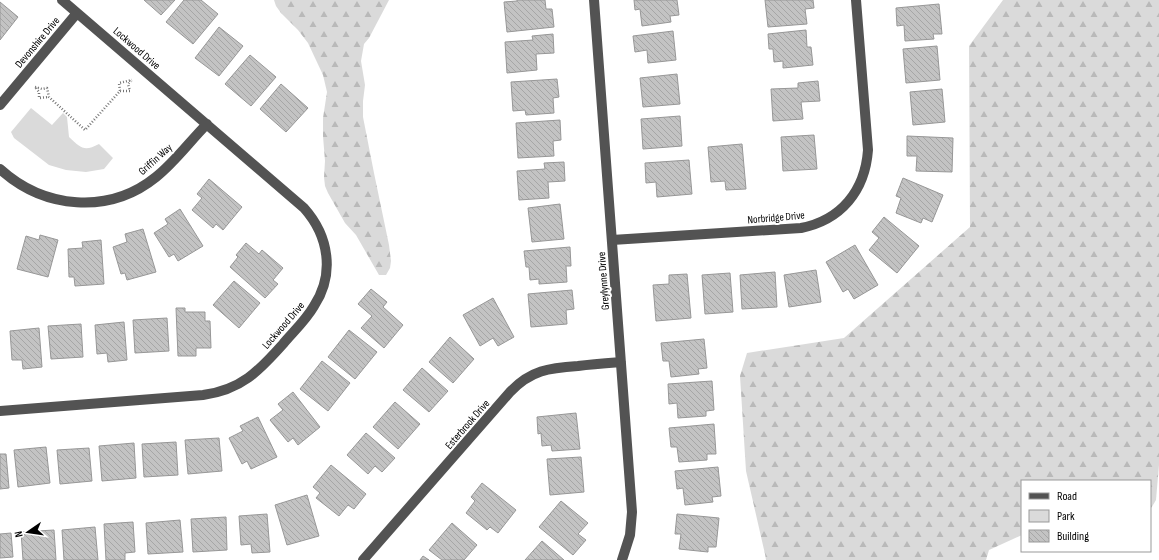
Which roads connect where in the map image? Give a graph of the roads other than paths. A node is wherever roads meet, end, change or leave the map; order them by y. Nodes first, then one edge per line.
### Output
1 (62, 0) edge
2 (594, 0) edge
3 (856, 0) edge
4 (77, 12) junction
5 (0, 105) edge
6 (206, 124) junction
7 (0, 169) edge
8 (612, 240) junction
9 (621, 362) junction
10 (0, 411) edge
11 (363, 560) edge
12 (622, 560) edge

1 - 4 street, Lockwood Drive
2 - 8 street, Greylynne Drive
3 - 8 street, Norbridge Drive
4 - 5 street, Devonshire Drive
4 - 6 street, Lockwood Drive
6 - 7 street, Griffin Way
6 - 10 street, Lockwood Drive
8 - 9 street, Greylynne Drive
9 - 11 street, Esterbrook Drive
9 - 12 street, Greylynne Drive

